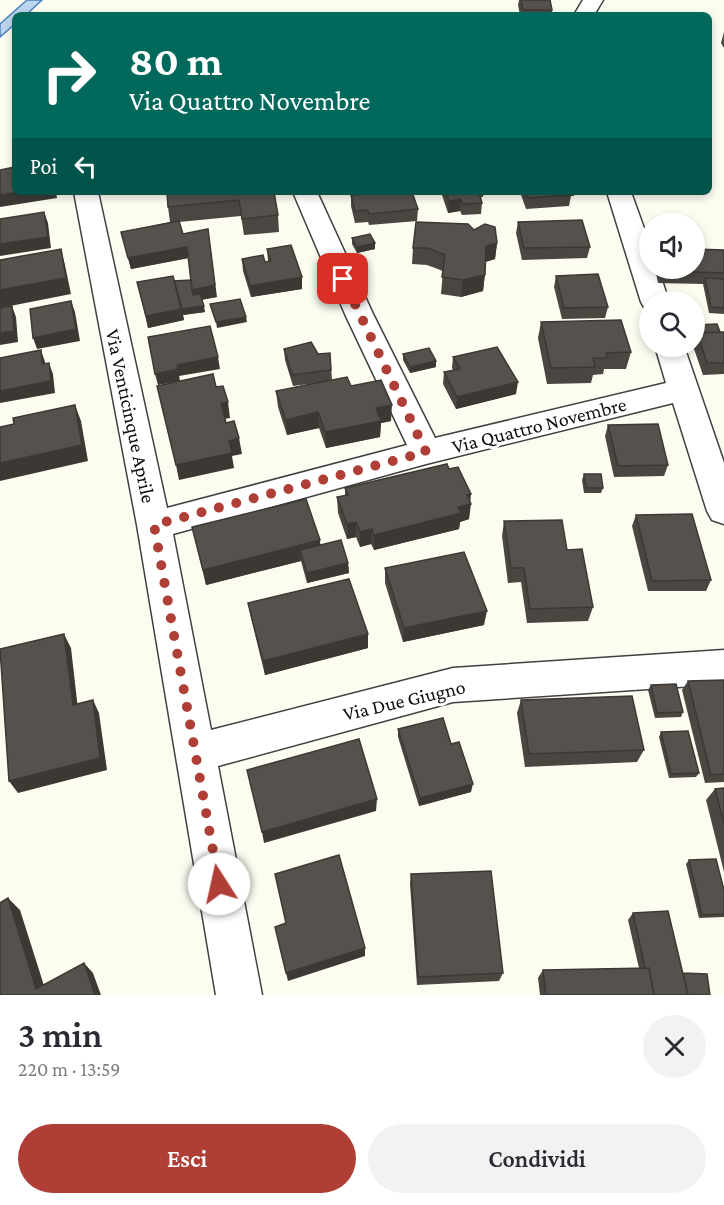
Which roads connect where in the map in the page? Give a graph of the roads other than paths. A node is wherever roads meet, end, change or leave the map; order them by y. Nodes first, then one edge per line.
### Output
1 (593, 0) edge
2 (573, 12) edge
3 (87, 195) edge
4 (306, 195) edge
5 (620, 195) edge
6 (651, 291) edge
7 (672, 357) edge
8 (682, 390) junction
9 (426, 452) junction
10 (724, 512) edge
11 (154, 525) junction
12 (724, 668) edge
13 (196, 753) junction
14 (239, 995) edge

1 - 2 street
3 - 11 street, Via Venticinque Aprile
4 - 9 street
5 - 6 street
7 - 8 street
8 - 9 street, Via Quattro Novembre
8 - 10 street
9 - 11 street, Via Quattro Novembre
11 - 13 street, Via Venticinque Aprile
12 - 13 street, Via Due Giugno
13 - 14 street, Via Venticinque Aprile

